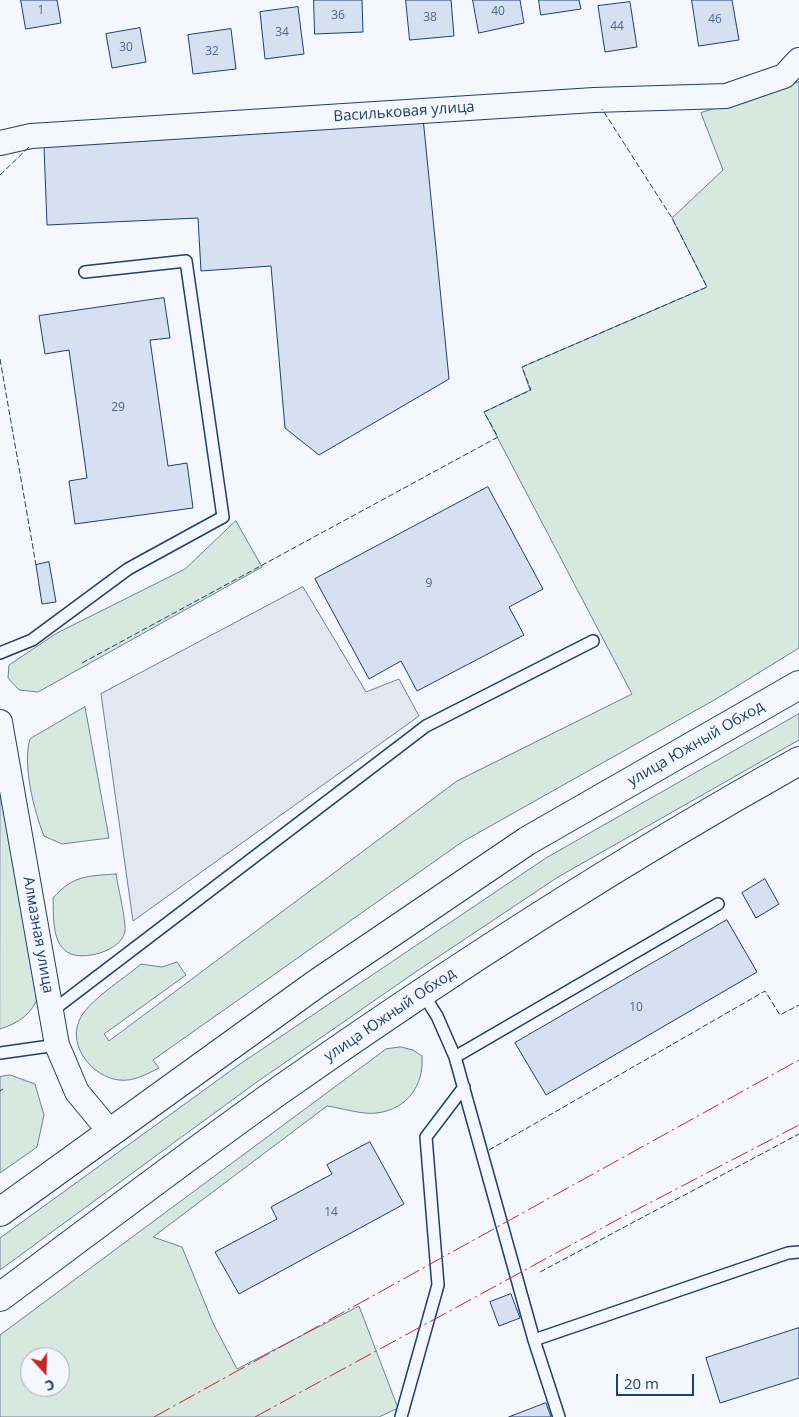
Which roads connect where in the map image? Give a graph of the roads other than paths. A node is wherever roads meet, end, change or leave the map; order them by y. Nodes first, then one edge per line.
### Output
1 (799, 60) edge
2 (0, 143) edge
3 (84, 272) dead end
4 (593, 641) dead end
5 (0, 653) edge
6 (799, 685) edge
7 (0, 722) edge
8 (799, 761) edge
9 (718, 904) dead end
10 (422, 992) junction
11 (52, 1011) junction
12 (57, 1045) junction
13 (0, 1053) edge
14 (455, 1057) junction
15 (464, 1087) junction
16 (111, 1133) junction
17 (0, 1212) edge
18 (799, 1252) edge
19 (0, 1297) edge
20 (534, 1340) junction
21 (402, 1417) edge
22 (559, 1417) edge

1 - 2 street, Васильковая улица
3 - 5 lane
4 - 11 lane
6 - 16 main road, улица Южный Обход
7 - 11 street, Алмазная улица
8 - 10 main road, улица Южный Обход
9 - 14 lane
10 - 14 lane
10 - 19 main road, улица Южный Обход
11 - 12 street, Алмазная улица
12 - 13 lane
12 - 16 street, Алмазная улица
14 - 15 lane
15 - 20 lane
15 - 21 lane
16 - 17 main road, улица Южный Обход
18 - 20 lane
20 - 22 lane

